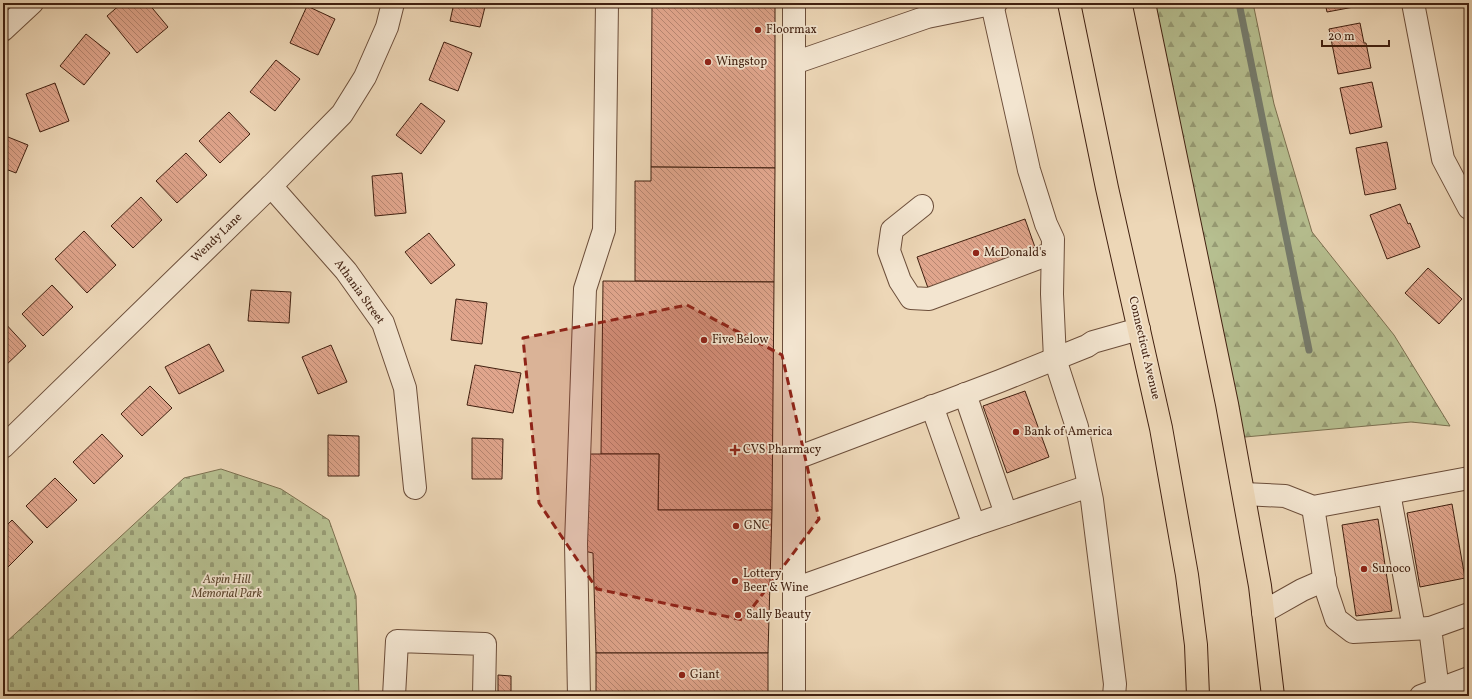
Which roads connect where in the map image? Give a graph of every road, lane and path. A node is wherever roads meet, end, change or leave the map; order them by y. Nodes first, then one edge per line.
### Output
1 (32, 3) edge
2 (393, 3) edge
3 (607, 3) edge
4 (794, 3) edge
5 (944, 3) edge
6 (994, 3) edge
7 (1069, 3) edge
8 (1144, 3) edge
9 (1413, 3) edge
10 (927, 17) junction
11 (3, 30) edge
12 (794, 63) junction
13 (271, 186) junction
14 (922, 206) dead end
15 (1469, 208) edge
16 (1052, 253) junction
17 (1139, 328) junction
18 (1055, 359) junction
19 (965, 394) junction
20 (932, 406) junction
21 (3, 447) edge
22 (794, 460) junction
23 (1469, 478) edge
24 (1089, 486) junction
25 (415, 488) dead end
26 (1389, 492) junction
27 (1244, 494) junction
28 (1313, 507) junction
29 (1006, 514) junction
30 (974, 525) junction
31 (1325, 580) junction
32 (794, 588) junction
33 (1263, 612) junction
34 (1469, 614) edge
35 (1422, 628) junction
36 (1469, 678) edge
37 (1432, 694) edge
38 (394, 696) edge
39 (484, 696) edge
40 (579, 696) edge
41 (794, 696) edge
42 (1114, 696) edge
43 (1198, 696) edge
44 (1273, 696) edge

1 - 11 street
2 - 13 street, Wendy Lane
3 - 40 street
4 - 12 street
5 - 10 street
6 - 10 street
6 - 16 street
7 - 17 main road, Connecticut Avenue
8 - 27 main road
9 - 15 street
10 - 12 street
12 - 22 street
13 - 21 street, Wendy Lane
13 - 25 street, Athania Street
14 - 16 street
16 - 18 street
17 - 18 street
17 - 43 main road, Connecticut Avenue
18 - 19 street
18 - 24 street
19 - 20 street
19 - 29 street
20 - 22 street
20 - 30 street
22 - 32 street
23 - 26 street
24 - 29 street
24 - 42 street
26 - 28 street
26 - 35 street
27 - 28 street
27 - 33 main road
28 - 31 street
29 - 30 street
30 - 32 street
31 - 33 street
31 - 35 street
32 - 41 street
33 - 44 main road
34 - 35 street
35 - 37 street
36 - 37 street
38 - 39 street

